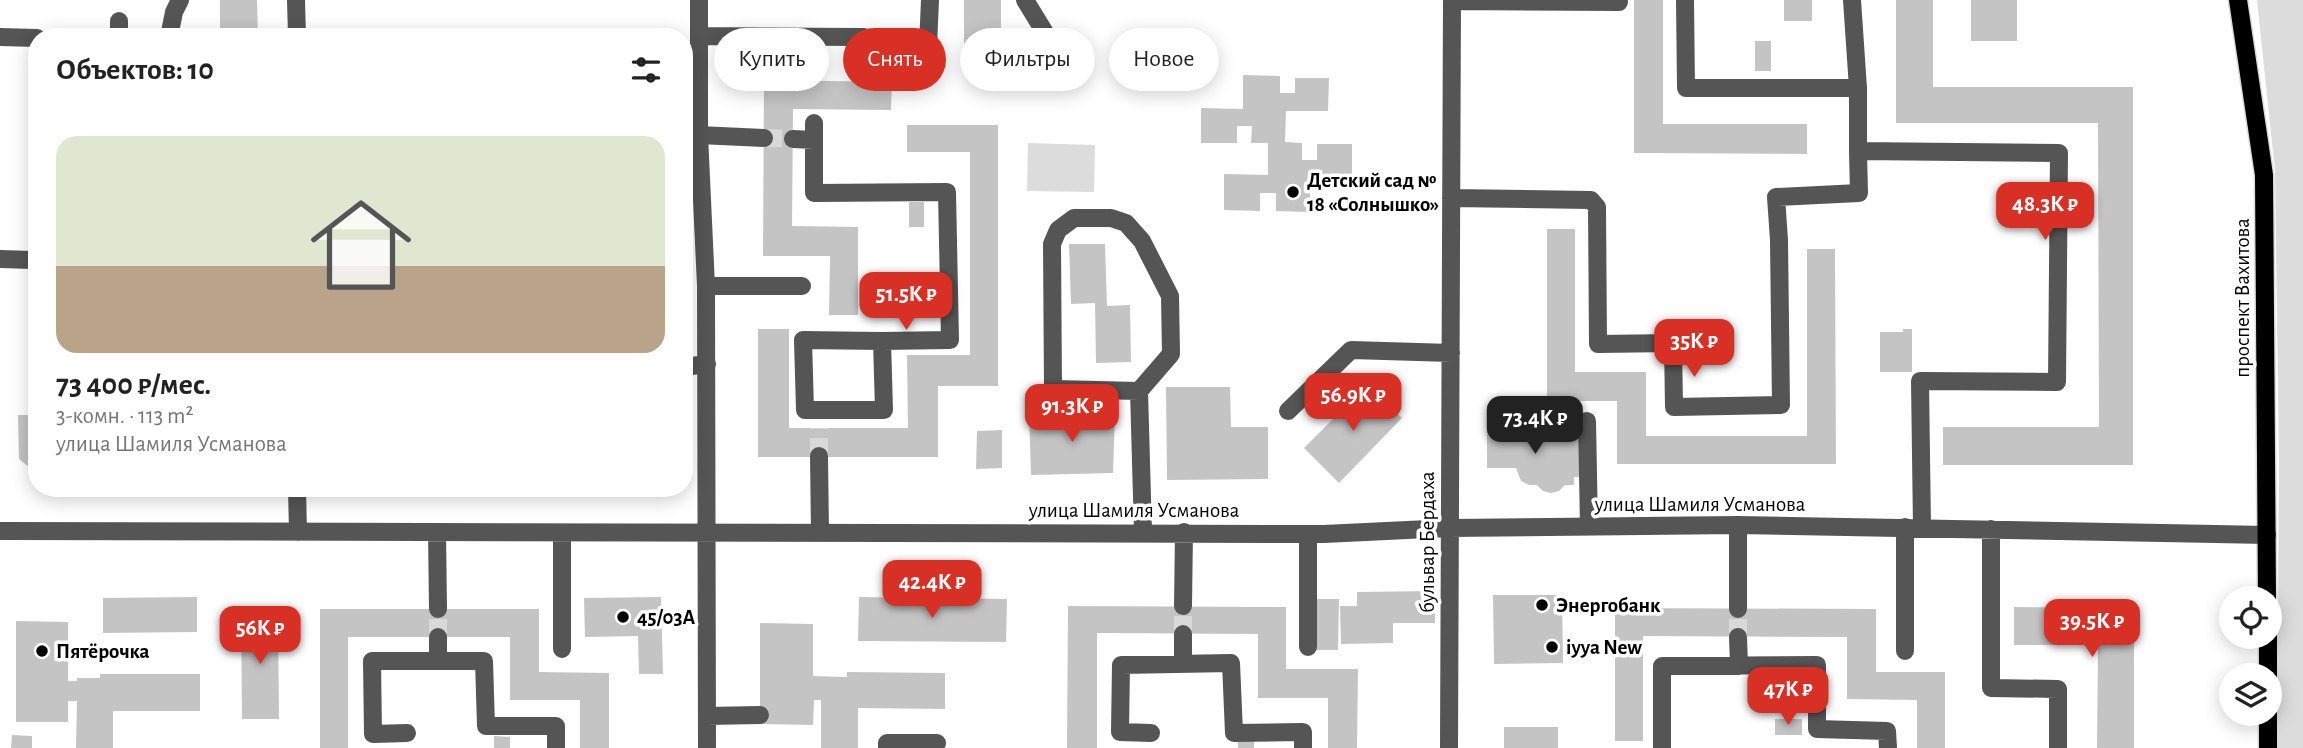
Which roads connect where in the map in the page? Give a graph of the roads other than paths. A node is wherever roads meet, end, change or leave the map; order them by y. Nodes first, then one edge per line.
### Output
1 (180, 0) edge
2 (296, 0) edge
3 (699, 0) edge
4 (930, 0) edge
5 (1024, 0) edge
6 (1685, 0) edge
7 (1852, 0) edge
8 (2238, 0) edge
9 (1452, 1) edge
10 (1619, 2) dead end
11 (171, 28) edge
12 (297, 28) edge
13 (929, 28) edge
14 (1042, 28) edge
15 (699, 36) junction
16 (0, 37) edge
17 (843, 37) edge
18 (28, 38) edge
19 (1858, 88) junction
20 (699, 135) junction
21 (764, 138) tunnel mouth
22 (793, 139) tunnel mouth
23 (1858, 151) junction
24 (1451, 198) junction
25 (0, 259) edge
26 (28, 260) edge
27 (706, 286) junction
28 (802, 286) dead end
29 (881, 341) junction
30 (1451, 353) junction
31 (706, 364) junction
32 (693, 366) edge
33 (1139, 391) junction
34 (1288, 411) dead end
35 (1587, 421) dead end
36 (819, 456) tunnel mouth
37 (297, 497) edge
38 (1738, 525) junction
39 (1589, 527) junction
40 (1449, 528) junction
41 (1914, 528) junction
42 (1991, 529) junction
43 (0, 531) edge
44 (298, 532) junction
45 (437, 532) junction
46 (1143, 532) junction
47 (1184, 532) junction
48 (562, 533) junction
49 (708, 533) junction
50 (820, 533) junction
51 (1308, 534) junction
52 (2267, 535) junction
53 (2267, 586) edge
54 (1183, 606) tunnel mouth
55 (438, 609) tunnel mouth
56 (1738, 609) tunnel mouth
57 (1183, 634) tunnel mouth
58 (438, 637) tunnel mouth
59 (1738, 637) tunnel mouth
60 (1308, 648) dead end
61 (562, 649) dead end
62 (1905, 651) dead end
63 (438, 661) junction
64 (1183, 663) junction
65 (1739, 666) junction
66 (760, 715) dead end
67 (707, 716) junction
68 (2268, 726) edge
69 (407, 733) dead end
70 (1151, 733) dead end
71 (937, 743) dead end
72 (556, 748) edge
73 (707, 748) edge
74 (887, 748) edge
75 (1303, 748) edge
76 (1449, 748) edge
77 (1662, 748) edge
78 (1888, 748) edge
79 (2058, 748) edge
80 (2268, 748) edge

1 - 11 street
2 - 12 street
3 - 15 street
4 - 13 street
5 - 14 street
6 - 19 street
7 - 19 street
8 - 52 main road, проспект Вахитова
9 - 10 street
9 - 24 street, бульвар Бердаха
15 - 17 street
15 - 20 street
16 - 18 street
19 - 23 street
20 - 21 street
20 - 27 street
22 - 29 street
23 - 24 street
23 - 41 street
24 - 30 street, бульвар Бердаха
25 - 26 street
27 - 28 street
27 - 31 street
29 - 29 street
30 - 34 street
30 - 40 street, бульвар Бердаха
31 - 32 street
31 - 49 street
33 - 33 street
33 - 46 street
35 - 39 street
36 - 50 street
37 - 44 street
38 - 39 street, улица Шамиля Усманова
38 - 41 street, улица Шамиля Усманова
38 - 56 street
39 - 40 street, улица Шамиля Усманова
40 - 51 street, улица Шамиля Усманова
40 - 76 street, бульвар Бердаха
41 - 42 street, улица Шамиля Усманова
41 - 62 street
42 - 52 street, улица Шамиля Усманова
42 - 79 street
43 - 44 street, улица Шамиля Усманова
44 - 45 street, улица Шамиля Усманова
45 - 48 street, улица Шамиля Усманова
45 - 55 street
46 - 47 street, улица Шамиля Усманова
46 - 50 street, улица Шамиля Усманова
47 - 51 street, улица Шамиля Усманова
47 - 54 street
48 - 49 street, улица Шамиля Усманова
48 - 61 street
49 - 50 street, улица Шамиля Усманова
49 - 67 street
51 - 60 street
52 - 53 main road, проспект Вахитова
57 - 64 street
58 - 63 street
59 - 65 street
63 - 69 street
63 - 72 street
64 - 70 street
64 - 75 street
65 - 77 street
65 - 78 street
66 - 67 street
67 - 73 street
68 - 80 main road
71 - 74 street

